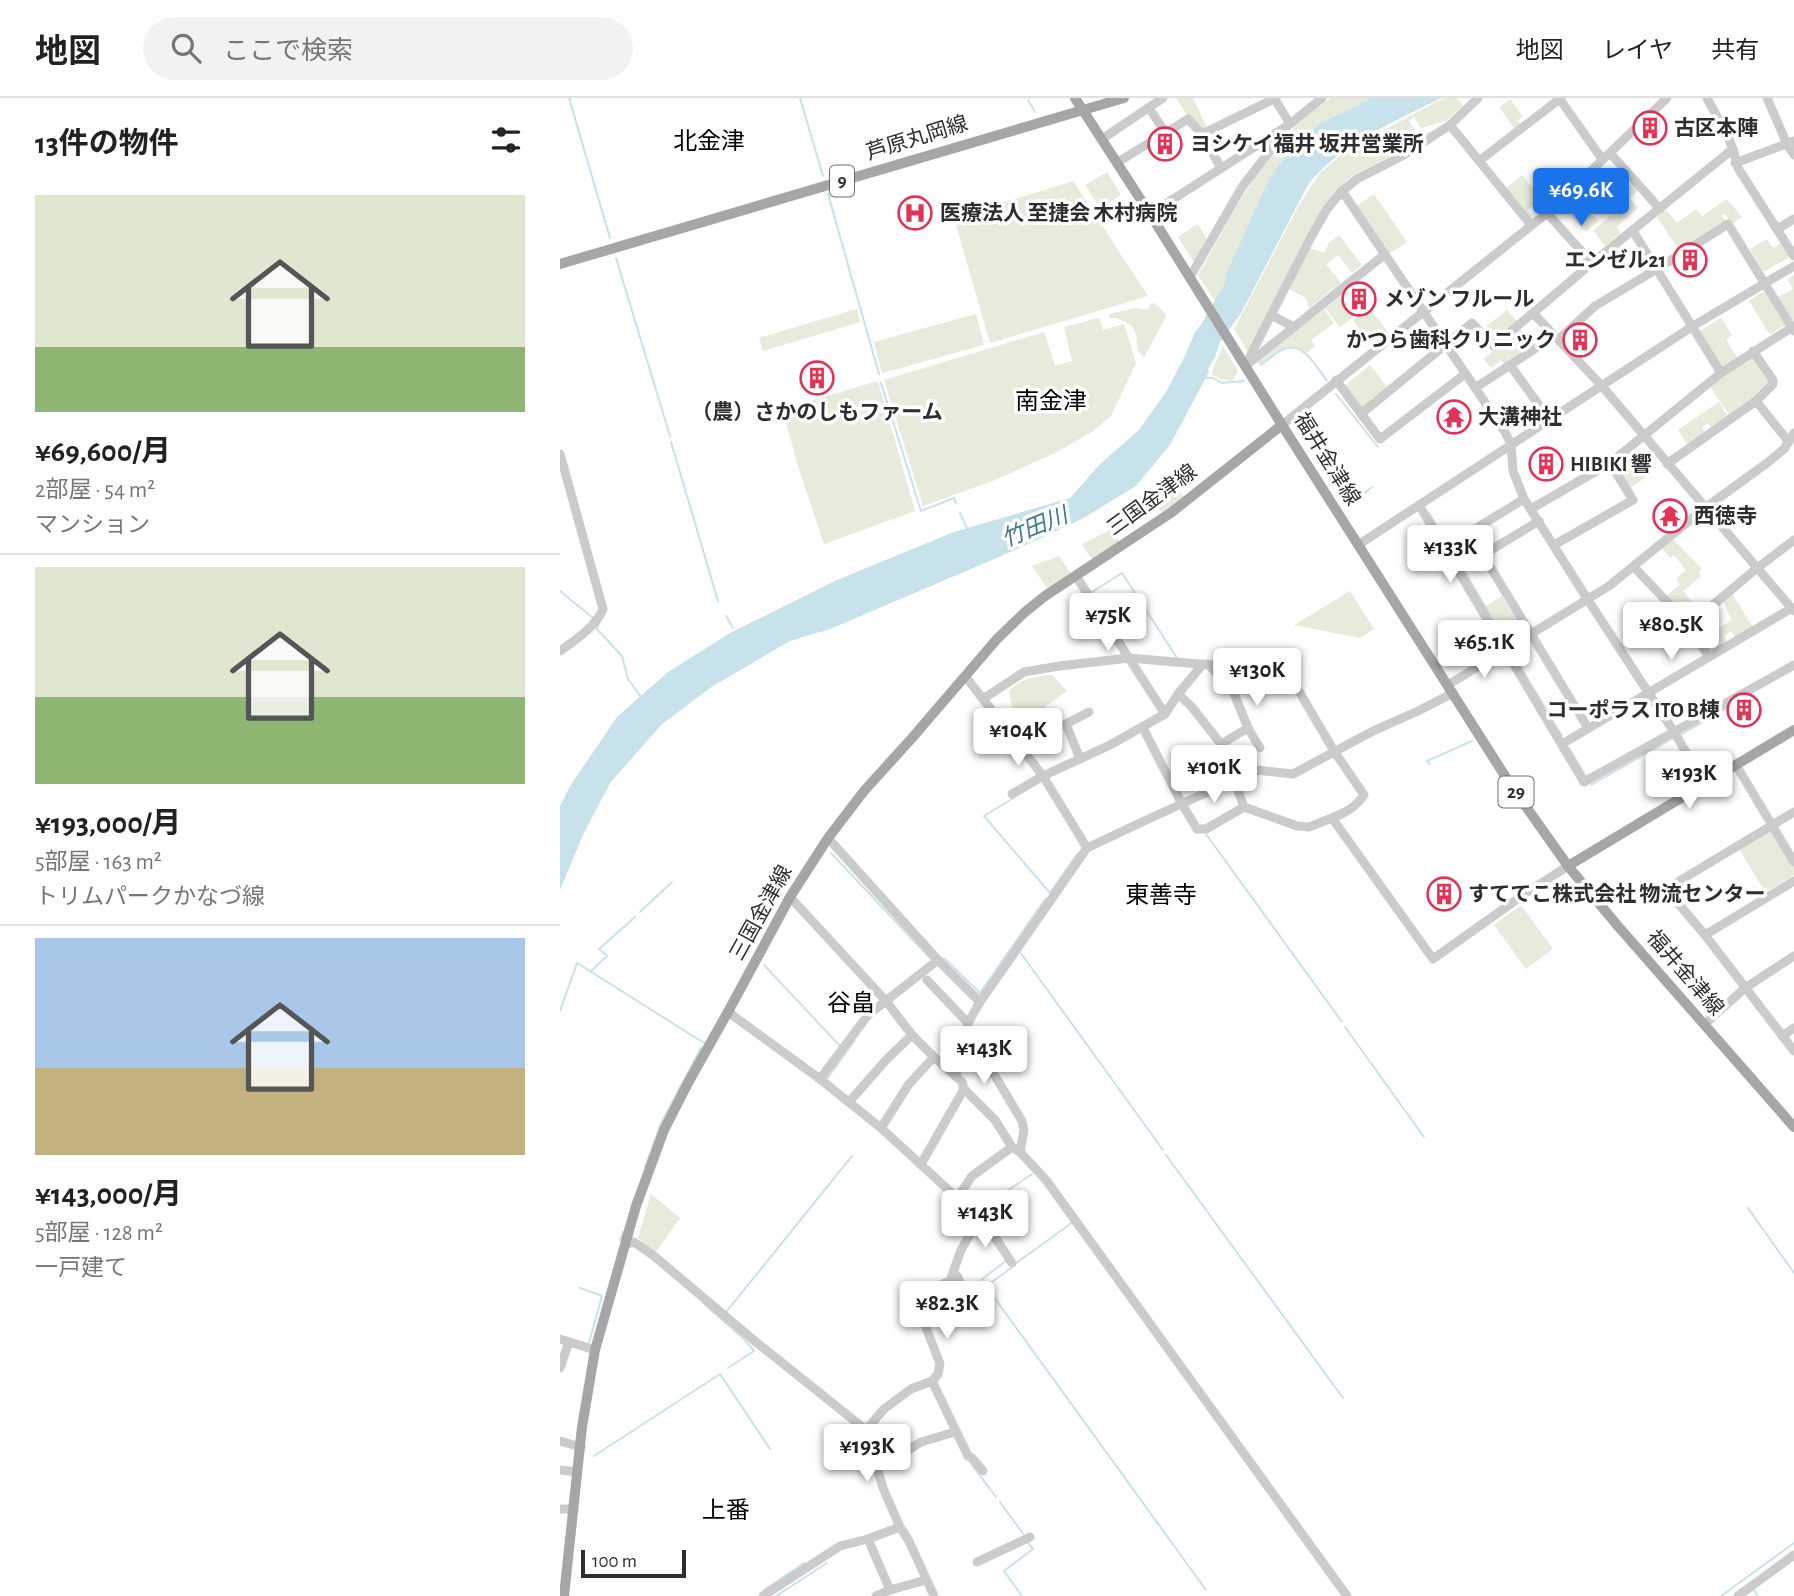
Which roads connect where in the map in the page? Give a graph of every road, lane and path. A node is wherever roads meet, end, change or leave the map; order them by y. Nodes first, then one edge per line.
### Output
1 (1075, 98) edge
2 (1124, 98) edge
3 (1163, 98) edge
4 (1275, 98) edge
5 (1322, 98) edge
6 (1478, 98) edge
7 (1560, 98) edge
8 (1667, 98) edge
9 (1707, 98) edge
10 (1767, 98) edge
11 (1149, 108) junction
12 (1083, 110) junction
13 (1290, 124) junction
14 (1450, 125) junction
15 (1165, 132) junction
16 (1202, 134) junction
17 (1102, 139) junction
18 (1791, 143) edge
19 (1733, 149) junction
20 (1794, 155) edge
21 (1606, 156) junction
22 (1479, 161) junction
23 (1118, 162) junction
24 (1735, 163) junction
25 (1221, 168) junction
26 (1342, 191) junction
27 (1660, 209) junction
28 (1547, 213) junction
29 (1150, 214) junction
30 (1794, 219) edge
31 (1531, 225) junction
32 (1777, 229) junction
33 (1633, 232) junction
34 (1384, 255) junction
35 (1794, 257) edge
36 (1592, 263) junction
37 (560, 264) edge
38 (1794, 266) edge
39 (1657, 269) junction
40 (1193, 281) junction
41 (1764, 283) junction
42 (1423, 312) junction
43 (1533, 313) junction
44 (1271, 315) junction
45 (1693, 326) junction
46 (1294, 327) junction
47 (1793, 328) edge
48 (1559, 339) junction
49 (1444, 344) junction
50 (1536, 348) dead end
51 (1754, 351) junction
52 (1244, 364) junction
53 (1510, 365) junction
54 (1721, 373) junction
55 (1465, 374) junction
56 (1336, 380) junction
57 (1601, 385) junction
58 (1475, 388) junction
59 (1756, 401) junction
60 (1544, 412) dead end
61 (1361, 414) junction
62 (1282, 425) junction
63 (1643, 436) junction
64 (1792, 437) edge
65 (1511, 444) junction
66 (560, 454) edge
67 (1610, 463) junction
68 (1667, 464) junction
69 (1524, 499) junction
70 (1419, 505) junction
71 (1705, 508) junction
72 (1531, 509) junction
73 (1539, 521) junction
74 (1794, 540) edge
75 (1452, 543) dead end
76 (1358, 545) junction
77 (1554, 545) junction
78 (1483, 555) junction
79 (1634, 567) junction
80 (1756, 569) junction
81 (1458, 570) junction
82 (1076, 576) junction
83 (1588, 600) junction
84 (1793, 610) edge
85 (1689, 625) junction
86 (1531, 634) junction
87 (1505, 650) junction
88 (560, 651) edge
89 (1709, 657) junction
90 (1129, 658) junction
91 (1206, 664) junction
92 (1794, 665) edge
93 (965, 676) junction
94 (1450, 689) junction
95 (1649, 693) junction
96 (1178, 694) junction
97 (983, 699) junction
98 (1089, 712) dead end
99 (1165, 714) junction
100 (1143, 728) junction
101 (1248, 728) junction
102 (1588, 728) junction
103 (1794, 730) edge
104 (1674, 732) junction
105 (1222, 744) junction
106 (1562, 744) junction
107 (1260, 748) dead end
108 (1334, 751) junction
109 (1080, 759) junction
110 (1736, 765) junction
111 (1043, 776) junction
112 (1234, 780) junction
113 (1705, 783) junction
114 (1012, 794) dead end
115 (1182, 804) junction
116 (1244, 807) junction
117 (1794, 812) edge
118 (1332, 818) junction
119 (1772, 825) junction
120 (828, 838) junction
121 (1087, 848) junction
122 (1794, 862) edge
123 (1568, 866) junction
124 (1794, 881) edge
125 (790, 897) junction
126 (1704, 935) junction
127 (1794, 956) edge
128 (938, 960) junction
129 (927, 981) dead end
130 (1745, 988) junction
131 (886, 1001) junction
132 (979, 1002) junction
133 (728, 1012) junction
134 (1704, 1024) junction
135 (968, 1027) junction
136 (1794, 1028) edge
137 (912, 1035) junction
138 (1782, 1036) junction
139 (1794, 1051) edge
140 (934, 1057) junction
141 (955, 1075) junction
142 (820, 1079) junction
143 (964, 1089) junction
144 (849, 1102) junction
145 (1794, 1127) edge
146 (881, 1128) junction
147 (1016, 1149) junction
148 (921, 1164) junction
149 (957, 1198) junction
150 (978, 1220) junction
151 (625, 1244) junction
152 (1012, 1264) dead end
153 (953, 1273) junction
154 (964, 1298) dead end
155 (564, 1340) edge
156 (595, 1350) junction
157 (560, 1368) edge
158 (932, 1381) junction
159 (866, 1430) junction
160 (955, 1432) junction
161 (560, 1441) edge
162 (580, 1447) junction
163 (877, 1463) junction
164 (560, 1470) edge
165 (983, 1471) dead end
166 (577, 1472) junction
167 (560, 1509) edge
168 (574, 1509) junction
169 (900, 1527) junction
170 (1030, 1537) dead end
171 (868, 1539) junction
172 (1794, 1555) edge
173 (977, 1562) dead end
174 (926, 1580) junction
175 (890, 1590) junction
176 (564, 1596) edge
177 (763, 1596) edge
178 (876, 1596) edge
179 (934, 1596) edge
180 (1347, 1596) edge
181 (1738, 1596) edge

1 - 12 main road, 福井金津線 / 29
2 - 12 main road, 芦原丸岡線 / 9
3 - 11 street
4 - 13 street
4 - 16 street
5 - 13 street
6 - 14 street
7 - 21 street
7 - 22 street
8 - 21 street
9 - 19 street
10 - 18 street
11 - 15 street
11 - 17 street
12 - 17 main road, 福井金津線 / 29
12 - 37 main road, 芦原丸岡線 / 9
13 - 25 street
13 - 40 street
14 - 22 street
14 - 26 street
15 - 16 street
15 - 23 street
16 - 25 street
17 - 23 main road, 福井金津線 / 29
18 - 20 street
18 - 24 street
19 - 24 street
19 - 27 street
21 - 27 street
21 - 28 street
22 - 31 street
23 - 29 main road, 福井金津線 / 29
24 - 32 street
25 - 29 street
26 - 34 street
26 - 44 street
27 - 33 street
28 - 31 street
28 - 36 street
29 - 40 main road, 福井金津線 / 29
30 - 32 street
31 - 42 street
32 - 35 street
33 - 36 street
33 - 39 street
34 - 42 street
34 - 46 street
36 - 43 street
38 - 41 street
39 - 41 street
39 - 45 street
39 - 48 street
40 - 52 main road, 福井金津線 / 29
41 - 45 street
41 - 47 street
42 - 49 street
42 - 56 street
43 - 48 street
43 - 49 street
44 - 46 street
44 - 52 street
45 - 54 street
45 - 57 street
46 - 52 street
47 - 51 street
48 - 57 street
49 - 55 street
49 - 61 street
50 - 53 street
51 - 54 street
51 - 59 street
52 - 62 main road, 福井金津線 / 29
53 - 58 street
53 - 60 street
54 - 63 street
55 - 58 street
55 - 61 street
56 - 61 street
56 - 62 street
57 - 63 street
57 - 65 street
58 - 65 street
59 - 64 street
59 - 68 street
62 - 76 main road, 福井金津線 / 29
62 - 82 main road, 三国金津線
63 - 67 street
63 - 68 street
64 - 71 street
65 - 69 street
65 - 70 street
66 - 88 street
67 - 72 street
67 - 77 street
68 - 71 street
69 - 72 street
69 - 75 street
70 - 76 street
70 - 81 street
71 - 79 street
71 - 80 street
72 - 73 street
73 - 77 street
73 - 78 street
74 - 80 street
76 - 94 main road, 福井金津線 / 29
77 - 83 street
78 - 81 street
78 - 86 street
79 - 83 street
79 - 85 street
80 - 84 street
80 - 85 street
81 - 87 street
82 - 90 street
82 - 93 main road, 三国金津線
83 - 86 street
83 - 95 street
84 - 89 street
85 - 89 street
86 - 87 street
86 - 102 street
87 - 94 street
87 - 106 street
89 - 95 street
90 - 91 street
90 - 97 street
90 - 99 street
91 - 96 street
91 - 101 street
91 - 108 street
92 - 104 street
93 - 97 street
93 - 120 main road, 三国金津線
94 - 108 street
94 - 123 main road, 福井金津線 / 29
95 - 102 street
95 - 104 street
96 - 99 street
96 - 105 street
97 - 111 street
98 - 109 street
99 - 100 street
100 - 109 street
100 - 115 street
101 - 105 street
101 - 107 street
102 - 106 street
103 - 110 main road
104 - 106 street
104 - 113 street
105 - 112 street
108 - 112 street
108 - 118 street
109 - 111 street
110 - 113 main road
110 - 119 street
111 - 114 street
111 - 121 street
112 - 115 street
112 - 116 street
113 - 123 main road
115 - 116 street
115 - 121 street
116 - 118 street
117 - 119 street
118 - 123 street
119 - 122 street
119 - 126 street
120 - 125 main road, 三国金津線
120 - 128 street
121 - 132 street
123 - 134 main road, 福井金津線 / 29
124 - 126 street
125 - 131 street
125 - 133 main road, 三国金津線
126 - 130 street
127 - 130 street
128 - 131 street
128 - 132 street
129 - 135 street
130 - 134 street
130 - 138 street
131 - 137 street
131 - 142 street
132 - 135 street
133 - 142 street
133 - 151 main road, 三国金津線
134 - 145 main road, 福井金津線 / 29
135 - 141 street
135 - 147 street
136 - 138 street
137 - 140 street
137 - 144 street
138 - 139 street
140 - 141 street
140 - 146 street
141 - 143 street
142 - 144 street
143 - 147 street
143 - 148 street
144 - 146 street
146 - 148 street
147 - 149 street
147 - 180 street
148 - 149 street
149 - 150 street
150 - 152 street
150 - 153 street
151 - 156 main road, 三国金津線
151 - 159 street
153 - 154 street
153 - 158 street
155 - 156 street
155 - 157 street
156 - 162 main road, 三国金津線
158 - 159 street
158 - 160 street
159 - 163 street
160 - 163 street
160 - 165 street
161 - 162 street
162 - 166 main road, 三国金津線
163 - 169 street
164 - 166 street
166 - 168 main road, 三国金津線
167 - 168 street
168 - 176 main road, 三国金津線
169 - 171 street
169 - 174 street
170 - 173 street
171 - 175 street
171 - 177 street
172 - 181 street
174 - 175 street
174 - 179 street
175 - 178 street

